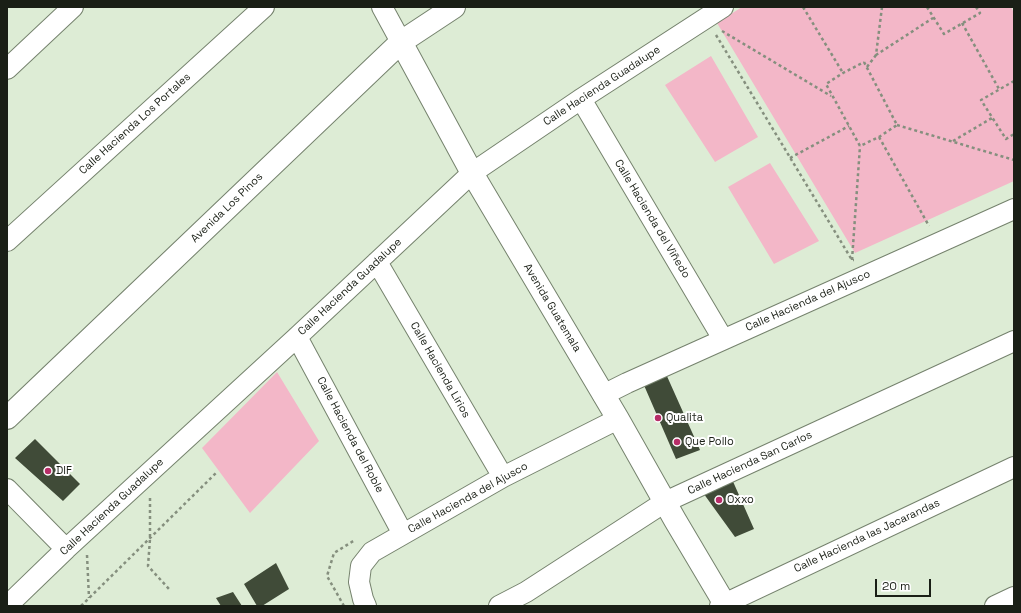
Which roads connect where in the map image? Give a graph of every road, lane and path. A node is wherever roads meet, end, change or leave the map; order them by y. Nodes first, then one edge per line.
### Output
1 (73, 7) edge
2 (264, 7) edge
3 (382, 7) edge
4 (454, 7) edge
5 (723, 7) edge
6 (803, 7) edge
7 (882, 7) edge
8 (927, 7) edge
9 (976, 7) edge
10 (933, 18) junction
11 (962, 23) junction
12 (712, 29) dead end
13 (721, 30) dead end
14 (401, 42) junction
15 (876, 56) junction
16 (867, 67) junction
17 (7, 69) edge
18 (843, 73) junction
19 (1014, 81) edge
20 (999, 89) junction
21 (832, 96) junction
22 (581, 99) junction
23 (992, 118) junction
24 (897, 125) junction
25 (849, 126) junction
26 (1014, 134) edge
27 (879, 137) junction
28 (952, 142) junction
29 (860, 146) junction
30 (790, 158) junction
31 (1014, 160) edge
32 (472, 173) junction
33 (1014, 209) edge
34 (936, 223) dead end
35 (7, 241) edge
36 (859, 257) dead end
37 (852, 260) junction
38 (377, 262) junction
39 (297, 337) junction
40 (723, 340) junction
41 (1014, 341) edge
42 (603, 395) junction
43 (7, 418) edge
44 (618, 419) junction
45 (1014, 467) edge
46 (216, 472) dead end
47 (503, 477) junction
48 (7, 489) edge
49 (150, 493) dead end
50 (665, 502) junction
51 (403, 534) junction
52 (358, 538) dead end
53 (150, 539) junction
54 (66, 549) junction
55 (87, 554) dead end
56 (169, 589) dead end
57 (89, 599) junction
58 (724, 605) edge
59 (7, 606) edge
60 (82, 606) edge
61 (344, 606) edge
62 (366, 606) edge
63 (499, 606) edge

1 - 17 street
2 - 35 street, Calle Hacienda Los Portales
3 - 14 street, Avenida Guatemala
4 - 14 street, Avenida Los Pinos
5 - 22 street, Calle Hacienda Guadalupe
6 - 18 path
7 - 15 path
8 - 10 path
9 - 11 path
10 - 11 path
10 - 15 path
11 - 20 path
12 - 30 path
13 - 21 path
14 - 32 street, Avenida Guatemala
14 - 43 street, Avenida Los Pinos
15 - 16 path
16 - 18 path
16 - 24 path
18 - 21 path
19 - 20 path
20 - 23 path
21 - 25 path
22 - 32 street, Calle Hacienda Guadalupe
22 - 40 street, Calle Hacienda del Viñedo
23 - 26 path
23 - 28 path
24 - 27 path
24 - 28 path
25 - 29 path
25 - 30 path
27 - 29 path
27 - 34 path
28 - 31 path
29 - 37 path
30 - 37 path
32 - 38 street, Calle Hacienda Guadalupe
32 - 42 street, Avenida Guatemala
33 - 40 street, Calle Hacienda del Ajusco
36 - 37 path
38 - 39 street, Calle Hacienda Guadalupe
38 - 47 street, Calle Hacienda Lirios
39 - 51 street, Calle Hacienda del Roble
39 - 54 street, Calle Hacienda Guadalupe
40 - 42 street, Calle Hacienda del Ajusco
41 - 50 street, Calle Hacienda San Carlos
42 - 44 street, Avenida Guatemala
44 - 47 street, Calle Hacienda del Ajusco
44 - 50 street, Avenida Guatemala
45 - 58 street, Calle Hacienda las Jacarandas
46 - 53 path
47 - 51 street, Calle Hacienda del Ajusco
48 - 54 street
49 - 53 path
50 - 58 street, Avenida Guatemala
50 - 63 street, Calle Hacienda San Carlos
51 - 62 street, Calle Hacienda del Ajusco
52 - 61 path
53 - 56 path
53 - 57 path
54 - 59 street, Calle Hacienda Guadalupe
55 - 57 path
57 - 60 path

